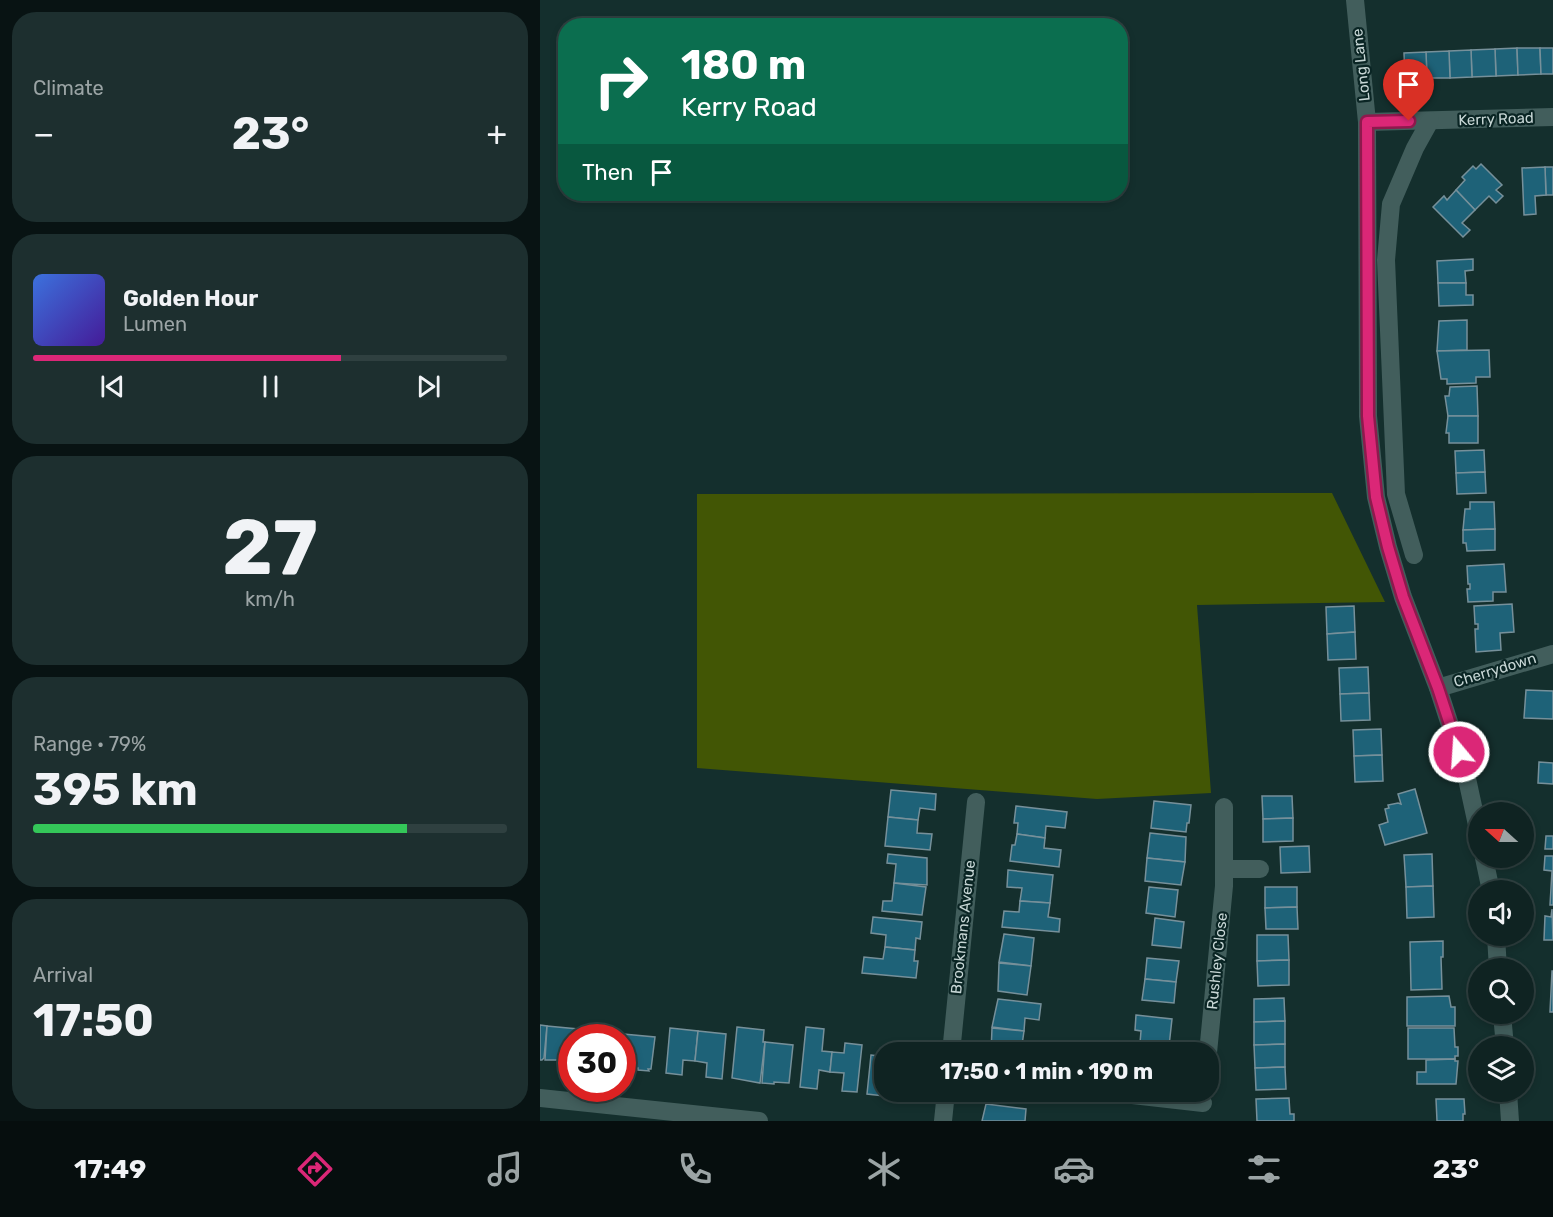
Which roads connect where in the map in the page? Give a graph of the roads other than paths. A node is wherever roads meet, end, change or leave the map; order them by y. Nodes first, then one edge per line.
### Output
1 (1355, 0) edge
2 (1553, 117) edge
3 (1430, 121) junction
4 (1367, 122) junction
5 (1366, 260) junction
6 (1386, 260) junction
7 (1388, 324) junction
8 (1367, 325) junction
9 (1396, 494) junction
10 (1376, 497) junction
11 (1414, 555) dead end
12 (1553, 654) edge
13 (1438, 688) junction
14 (976, 802) dead end
15 (1472, 802) edge
16 (1224, 807) dead end
17 (1224, 869) junction
18 (1260, 869) dead end
19 (952, 1042) edge
20 (1209, 1042) edge
21 (540, 1098) edge
22 (945, 1102) edge
23 (1181, 1102) edge
24 (1509, 1102) edge
25 (1203, 1105) edge
26 (759, 1121) edge
27 (943, 1121) edge
28 (1510, 1121) edge

1 - 4 street, Long Lane
2 - 3 street, Kerry Road
3 - 4 street, Kerry Road
3 - 6 street
4 - 5 street, Long Lane
5 - 6 street
5 - 8 street, Long Lane
6 - 7 street
7 - 8 street
7 - 9 street
8 - 10 street, Long Lane
9 - 10 street
9 - 11 street
10 - 13 street, Long Lane
12 - 13 street, Cherrydown
13 - 15 street, Long Lane
14 - 19 street, Brookmans Avenue
16 - 17 street, Rushley Close
17 - 18 street
17 - 20 street, Rushley Close
21 - 26 street
22 - 27 street
23 - 25 street
24 - 28 street

